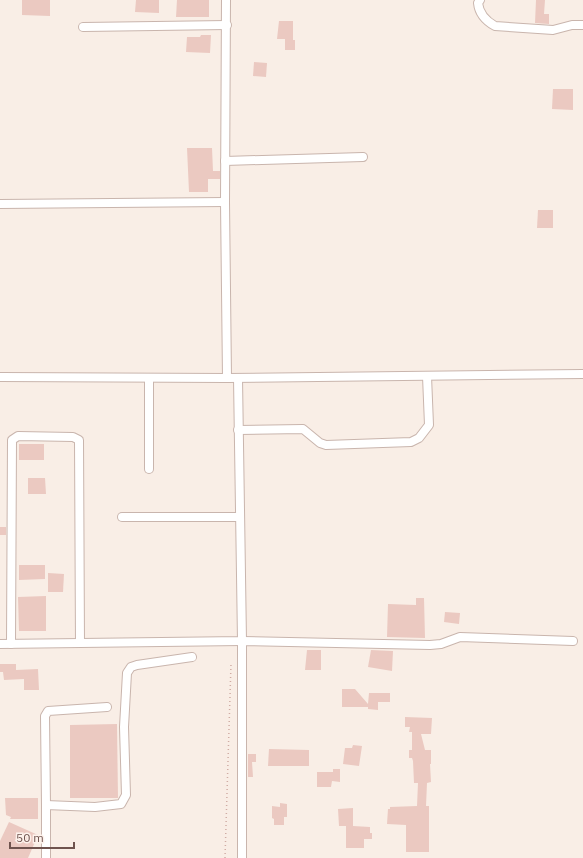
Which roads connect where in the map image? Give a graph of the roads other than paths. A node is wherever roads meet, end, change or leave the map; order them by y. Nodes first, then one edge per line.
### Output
1 (226, 0) edge
2 (480, 0) edge
3 (227, 25) junction
4 (583, 25) edge
5 (83, 27) dead end
6 (363, 157) dead end
7 (225, 161) junction
8 (225, 202) junction
9 (0, 204) edge
10 (583, 374) edge
11 (427, 376) junction
12 (0, 377) edge
13 (227, 378) junction
14 (238, 378) junction
15 (148, 379) junction
16 (238, 430) junction
17 (149, 469) dead end
18 (122, 517) dead end
19 (239, 517) junction
20 (242, 641) junction
21 (573, 641) dead end
22 (80, 643) junction
23 (0, 644) edge
24 (12, 644) junction
25 (192, 657) dead end
26 (107, 707) dead end
27 (46, 805) junction
28 (46, 858) edge
29 (242, 858) edge

1 - 3 street
2 - 4 street
3 - 5 street
3 - 7 street
6 - 7 street
7 - 8 street
8 - 9 street
8 - 13 street
10 - 11 street
11 - 14 street
11 - 16 street
12 - 15 street
13 - 14 street
13 - 15 street
14 - 16 street
15 - 17 street
16 - 19 street
18 - 19 street
19 - 20 street
20 - 21 street
20 - 22 street
20 - 29 street
22 - 24 street
22 - 24 street
23 - 24 street
25 - 27 street
26 - 27 street
27 - 28 street

